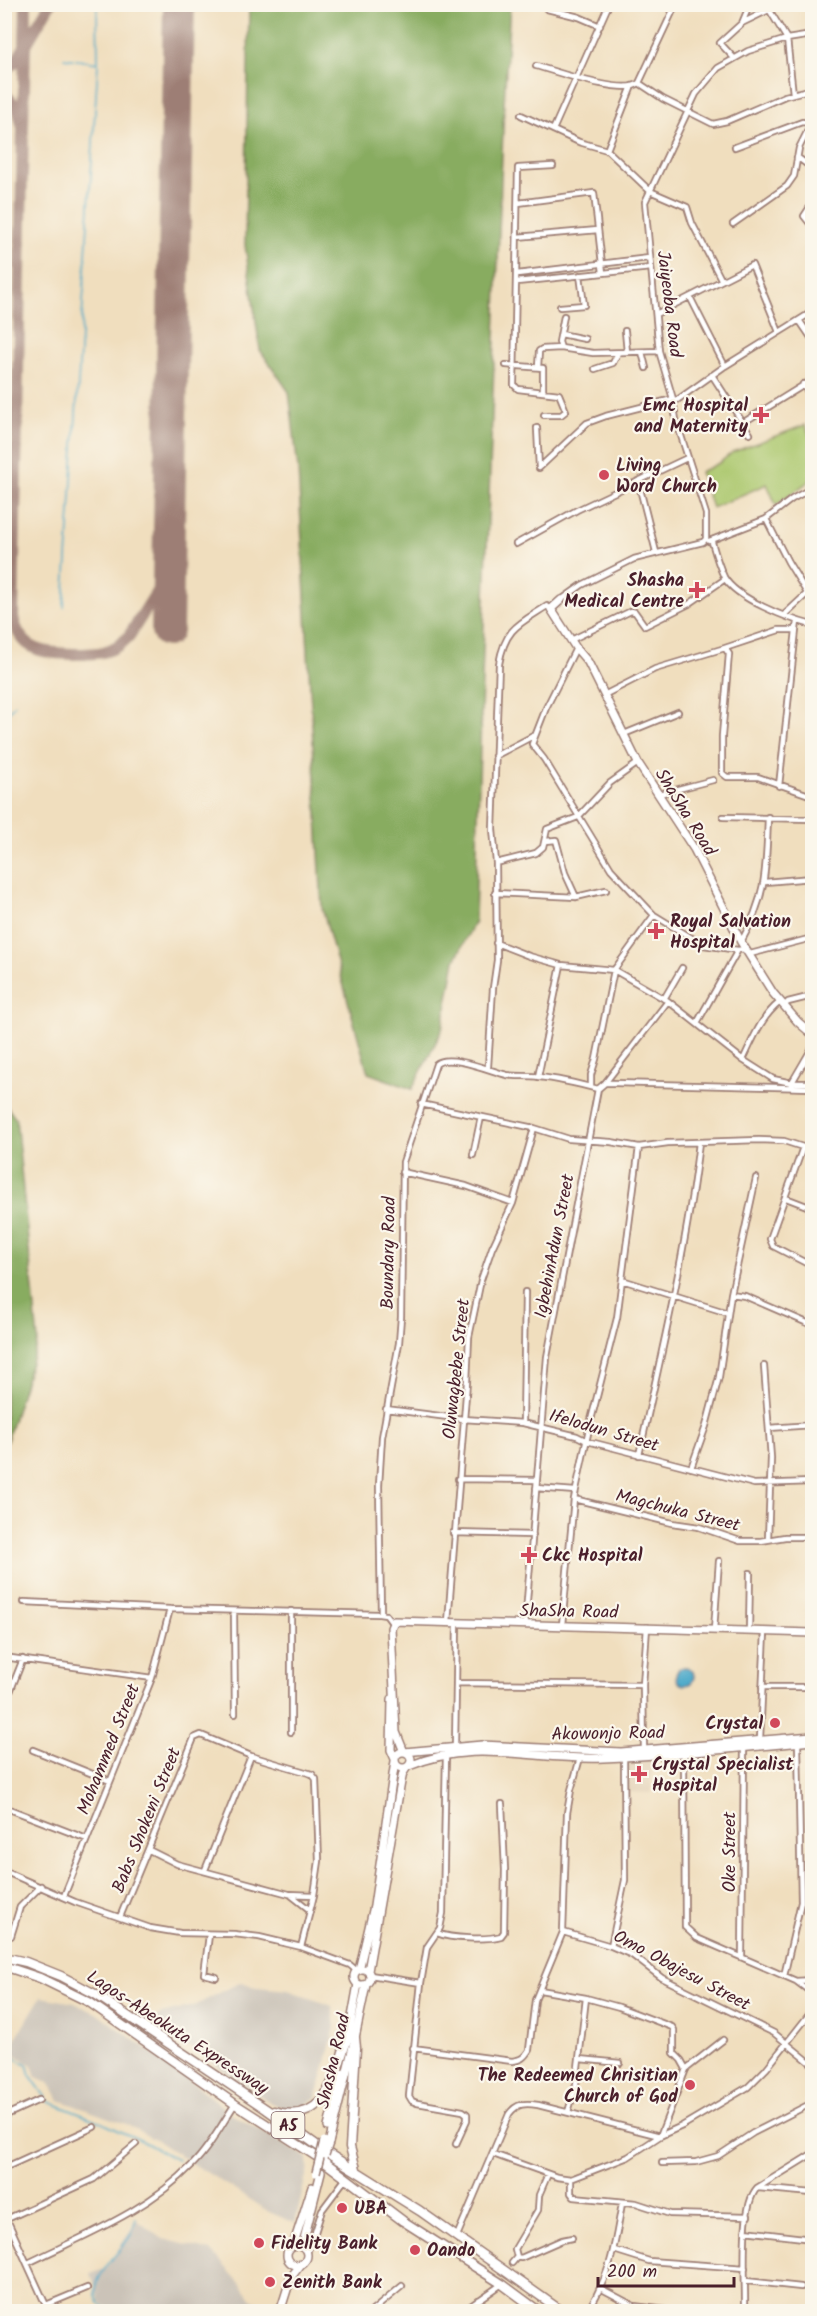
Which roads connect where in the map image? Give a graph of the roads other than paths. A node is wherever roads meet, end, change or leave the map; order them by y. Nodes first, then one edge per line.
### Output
1 (609, 4) edge
2 (676, 4) edge
3 (750, 4) edge
4 (781, 4) edge
5 (547, 9) dead end
6 (770, 11) junction
7 (742, 23) junction
8 (600, 26) junction
9 (813, 35) edge
10 (787, 39) junction
11 (733, 57) junction
12 (536, 66) dead end
13 (575, 77) junction
14 (639, 82) junction
15 (632, 86) junction
16 (813, 89) edge
17 (793, 94) junction
18 (688, 111) junction
19 (521, 115) dead end
20 (812, 122) edge
21 (553, 130) junction
22 (735, 147) dead end
23 (607, 150) junction
24 (797, 157) junction
25 (553, 166) dead end
26 (813, 168) edge
27 (650, 191) junction
28 (518, 203) junction
29 (813, 204) edge
30 (733, 224) dead end
31 (813, 226) edge
32 (598, 230) junction
33 (517, 237) junction
34 (650, 258) junction
35 (601, 264) junction
36 (651, 268) junction
37 (561, 269) junction
38 (603, 273) junction
39 (517, 274) junction
40 (580, 275) junction
41 (562, 277) junction
42 (721, 279) junction
43 (517, 282) junction
44 (690, 297) junction
45 (560, 307) dead end
46 (813, 312) edge
47 (656, 314) junction
48 (564, 316) dead end
49 (799, 320) junction
50 (625, 331) dead end
51 (779, 332) junction
52 (561, 334) junction
53 (585, 339) dead end
54 (813, 339) edge
55 (561, 348) junction
56 (659, 351) junction
57 (627, 352) junction
58 (642, 352) junction
59 (618, 353) junction
60 (506, 365) dead end
61 (514, 365) junction
62 (725, 366) junction
63 (538, 367) junction
64 (646, 368) dead end
65 (595, 369) dead end
66 (712, 375) junction
67 (813, 380) edge
68 (802, 384) junction
69 (543, 392) junction
70 (813, 398) edge
71 (673, 401) junction
72 (544, 415) dead end
73 (744, 422) junction
74 (537, 428) dead end
75 (750, 434) dead end
76 (687, 458) junction
77 (638, 481) junction
78 (812, 491) edge
79 (766, 519) junction
80 (705, 539) junction
81 (712, 542) junction
82 (516, 544) dead end
83 (656, 552) junction
84 (725, 579) junction
85 (813, 589) edge
86 (807, 593) junction
87 (561, 600) joint
88 (551, 609) junction
89 (784, 615) junction
90 (797, 621) junction
91 (813, 625) edge
92 (796, 630) junction
93 (571, 640) junction
94 (576, 648) junction
95 (725, 648) junction
96 (604, 695) junction
97 (678, 712) dead end
98 (624, 734) junction
99 (533, 736) junction
100 (495, 756) junction
101 (638, 762) junction
102 (713, 780) dead end
103 (779, 786) junction
104 (659, 794) junction
105 (813, 796) edge
106 (578, 817) junction
107 (723, 817) dead end
108 (768, 817) junction
109 (813, 819) edge
110 (546, 840) junction
111 (496, 863) junction
112 (813, 878) edge
113 (765, 882) junction
114 (606, 890) dead end
115 (495, 893) junction
116 (576, 897) junction
117 (654, 915) junction
118 (813, 938) edge
119 (496, 943) junction
120 (744, 949) junction
121 (561, 964) junction
122 (682, 968) dead end
123 (614, 970) junction
124 (813, 996) edge
125 (666, 1000) junction
126 (782, 1004) junction
127 (697, 1023) junction
128 (813, 1034) edge
129 (813, 1048) edge
130 (743, 1060) junction
131 (488, 1067) junction
132 (538, 1077) junction
133 (605, 1083) junction
134 (792, 1083) junction
135 (785, 1086) junction
136 (813, 1086) edge
137 (591, 1087) junction
138 (598, 1089) junction
139 (421, 1104) junction
140 (481, 1117) junction
141 (534, 1128) junction
142 (590, 1140) junction
143 (699, 1142) junction
144 (639, 1147) junction
145 (804, 1147) junction
146 (813, 1150) edge
147 (473, 1155) dead end
148 (402, 1172) junction
149 (756, 1178) dead end
150 (786, 1198) junction
151 (513, 1203) junction
152 (813, 1208) edge
153 (813, 1266) edge
154 (622, 1280) junction
155 (525, 1292) dead end
156 (731, 1294) junction
157 (674, 1295) junction
158 (728, 1313) junction
159 (813, 1325) edge
160 (764, 1366) dead end
161 (813, 1382) edge
162 (813, 1400) edge
163 (386, 1409) junction
164 (463, 1419) junction
165 (523, 1423) junction
166 (813, 1425) edge
167 (540, 1426) junction
168 (769, 1428) junction
169 (587, 1441) junction
170 (639, 1455) junction
171 (691, 1468) junction
172 (458, 1479) junction
173 (536, 1480) junction
174 (813, 1482) edge
175 (770, 1484) junction
176 (536, 1488) junction
177 (575, 1491) junction
178 (574, 1499) junction
179 (453, 1533) junction
180 (533, 1535) junction
181 (813, 1538) edge
182 (768, 1539) junction
183 (718, 1561) dead end
184 (750, 1573) dead end
185 (24, 1602) dead end
186 (170, 1609) junction
187 (234, 1611) junction
188 (291, 1611) junction
189 (381, 1614) junction
190 (448, 1622) junction
191 (392, 1623) junction
192 (457, 1623) junction
193 (525, 1625) junction
194 (562, 1625) junction
195 (647, 1627) junction
196 (714, 1630) junction
197 (749, 1631) junction
198 (765, 1632) junction
199 (813, 1633) edge
200 (4, 1657) edge
201 (23, 1659) junction
202 (152, 1678) junction
203 (456, 1683) junction
204 (644, 1685) junction
205 (762, 1687) junction
206 (812, 1687) edge
207 (394, 1690) junction
208 (4, 1707) edge
209 (235, 1714) dead end
210 (291, 1732) dead end
211 (813, 1736) edge
212 (759, 1739) junction
213 (813, 1742) edge
214 (798, 1743) junction
215 (739, 1745) junction
216 (455, 1746) junction
217 (33, 1750) dead end
218 (644, 1750) junction
219 (404, 1752) junction
220 (684, 1753) junction
221 (446, 1754) junction
222 (250, 1756) junction
223 (576, 1756) junction
224 (624, 1756) junction
225 (395, 1760) junction
226 (408, 1766) junction
227 (110, 1781) junction
228 (502, 1804) dead end
229 (4, 1807) edge
230 (87, 1839) junction
231 (148, 1850) junction
232 (205, 1870) junction
233 (4, 1871) edge
234 (41, 1886) junction
235 (289, 1894) junction
236 (314, 1895) junction
237 (64, 1896) junction
238 (310, 1910) junction
239 (120, 1917) junction
240 (563, 1932) junction
241 (436, 1934) junction
242 (209, 1935) junction
243 (11, 1936) dead end
244 (611, 1946) junction
245 (301, 1947) junction
246 (4, 1957) edge
247 (742, 1957) junction
248 (4, 1966) edge
249 (358, 1971) junction
250 (369, 1973) junction
251 (784, 1976) junction
252 (216, 1977) dead end
253 (813, 1980) edge
254 (796, 1981) junction
255 (421, 1983) junction
256 (357, 1984) junction
257 (366, 1985) junction
258 (540, 1990) junction
259 (813, 1993) edge
260 (586, 1998) junction
261 (813, 2011) edge
262 (352, 2036) junction
263 (723, 2040) dead end
264 (788, 2042) junction
265 (413, 2048) junction
266 (580, 2059) junction
267 (620, 2063) dead end
268 (813, 2064) edge
269 (686, 2069) junction
270 (39, 2100) dead end
271 (235, 2104) junction
272 (813, 2106) edge
273 (266, 2109) junction
274 (568, 2112) junction
275 (4, 2116) edge
276 (94, 2127) dead end
277 (660, 2136) junction
278 (136, 2144) dead end
279 (456, 2144) dead end
280 (493, 2154) junction
281 (813, 2154) edge
282 (662, 2163) dead end
283 (4, 2168) edge
284 (356, 2169) junction
285 (318, 2172) junction
286 (548, 2174) junction
287 (346, 2178) junction
288 (571, 2179) junction
289 (757, 2188) junction
290 (813, 2193) edge
291 (622, 2203) junction
292 (4, 2213) edge
293 (748, 2216) junction
294 (7, 2219) junction
295 (745, 2231) junction
296 (457, 2236) junction
297 (572, 2238) dead end
298 (813, 2239) edge
299 (293, 2246) junction
300 (614, 2250) junction
301 (305, 2251) junction
302 (517, 2257) junction
303 (290, 2261) junction
304 (28, 2263) junction
305 (302, 2263) junction
306 (512, 2263) dead end
307 (745, 2268) junction
308 (746, 2281) junction
309 (502, 2284) junction
310 (402, 2286) dead end
311 (286, 2287) junction
312 (801, 2287) dead end
313 (87, 2288) dead end
314 (602, 2289) junction
315 (478, 2300) junction
316 (46, 2305) junction
317 (282, 2311) edge
318 (49, 2312) edge
319 (371, 2312) edge
320 (462, 2312) edge
321 (484, 2312) edge
322 (540, 2312) edge
323 (563, 2312) edge
324 (587, 2312) edge
325 (682, 2312) edge
326 (745, 2312) edge

1 - 8 street
2 - 14 street
3 - 7 street
4 - 6 street
5 - 8 street
6 - 7 street
6 - 10 street
7 - 11 street
8 - 13 street
9 - 10 street
10 - 11 street
10 - 17 street
11 - 18 street, Jaiyeoba Road
12 - 13 street
13 - 15 street
13 - 21 street
14 - 15 street
14 - 18 street
15 - 23 street
16 - 17 street
17 - 18 street
18 - 27 street, Jaiyeoba Road
19 - 21 street
20 - 22 street
20 - 24 street
21 - 23 street
23 - 27 street
24 - 26 street
24 - 30 street
25 - 28 street
27 - 34 street, Jaiyeoba Road
27 - 42 street
28 - 32 street
28 - 33 street
29 - 31 street
32 - 33 street
32 - 35 street
33 - 39 street
34 - 35 street
34 - 36 street, Jaiyeoba Road
35 - 37 street
35 - 38 street
36 - 38 street
36 - 47 street, Jaiyeoba Road
37 - 39 street
37 - 41 street
38 - 40 street
39 - 43 street
40 - 41 street
40 - 45 street
41 - 43 street
42 - 44 street
42 - 51 street
43 - 61 street
44 - 47 street
44 - 62 street
46 - 49 street
47 - 56 street, Jaiyeoba Road
48 - 52 street
49 - 51 street
49 - 54 street
50 - 57 street
51 - 62 street
52 - 53 street
52 - 55 street
55 - 59 street
55 - 63 street
56 - 58 street
56 - 71 street, Jaiyeoba Road
57 - 58 street
57 - 59 street
58 - 64 street
59 - 65 street
60 - 61 street
61 - 63 street
61 - 69 street
62 - 66 street
63 - 69 street
66 - 71 street
66 - 73 street
67 - 68 street
68 - 70 street
68 - 73 street
69 - 72 street
71 - 74 street
71 - 76 street, Jaiyeoba Road
73 - 75 street
76 - 77 street
76 - 80 street, Jaiyeoba Road
77 - 82 street
77 - 83 street
78 - 79 street
79 - 81 street
79 - 86 street
80 - 81 street
80 - 83 street
81 - 84 street
83 - 87 street
84 - 89 street
84 - 93 street
85 - 86 street
86 - 89 street
87 - 88 main road
88 - 93 main road, ShaSha Road
88 - 100 street
89 - 90 street
90 - 91 street
90 - 92 street
92 - 95 street
92 - 103 street
93 - 94 main road, ShaSha Road
94 - 96 main road, ShaSha Road
94 - 99 street
95 - 96 street
95 - 103 street
96 - 98 main road, ShaSha Road
97 - 98 street
98 - 101 main road, ShaSha Road
99 - 100 street
99 - 106 street
100 - 111 street
101 - 104 main road, ShaSha Road
101 - 106 street
102 - 104 street
103 - 105 street
104 - 120 main road, ShaSha Road
106 - 110 street
106 - 117 street
107 - 108 street
108 - 109 street
108 - 113 street
110 - 111 street
110 - 116 street
111 - 115 street
112 - 113 street
113 - 120 street
114 - 116 street
115 - 116 street
115 - 119 street
117 - 120 street
117 - 123 street
118 - 120 street
119 - 121 street
119 - 131 street
120 - 126 main road, ShaSha Road
120 - 127 street
121 - 123 street
121 - 132 street
122 - 125 street
123 - 125 street
123 - 137 street
124 - 126 street
125 - 127 street
125 - 133 street
126 - 128 main road, ShaSha Road
126 - 130 street
127 - 130 street
129 - 134 street
130 - 134 street
131 - 132 street, Boundary Road
131 - 139 street, Boundary Road
132 - 137 street, Boundary Road
133 - 135 street
133 - 138 street
134 - 135 street
134 - 136 street
135 - 136 street
137 - 138 street, Boundary Road
138 - 142 street, IgbehinAdun Street
139 - 140 street
139 - 148 street, Boundary Road
140 - 141 street
140 - 147 street
141 - 142 street
141 - 151 street, Oluwagbebe Street
142 - 144 street
142 - 167 street, IgbehinAdun Street
143 - 144 street
143 - 145 street
143 - 157 street
144 - 154 street
145 - 146 street
145 - 150 street
148 - 151 street
148 - 163 street, Boundary Road
149 - 156 street
150 - 152 street
150 - 153 street
151 - 164 street, Oluwagbebe Street
154 - 157 street
154 - 169 street
155 - 165 street
156 - 158 street
156 - 159 street
157 - 158 street
157 - 170 street
158 - 171 street
160 - 168 street
161 - 162 street
163 - 164 street, Ifelodun Street
163 - 189 street, Boundary Road
164 - 165 street, Ifelodun Street
164 - 172 street, Oluwagbebe Street
165 - 167 street, Ifelodun Street
166 - 168 street
167 - 169 street, Ifelodun Street
167 - 173 street, IgbehinAdun Street
168 - 175 street
169 - 170 street, Ifelodun Street
169 - 177 street
170 - 171 street, Ifelodun Street
171 - 175 street, Ifelodun Street
172 - 173 street
172 - 179 street, Oluwagbebe Street
173 - 176 street, IgbehinAdun Street
174 - 175 street, Ifelodun Street
175 - 182 street
176 - 177 street
176 - 180 street, IgbehinAdun Street
177 - 178 street
178 - 182 street, Magchuka Street
178 - 194 street
179 - 180 street
179 - 190 street, Oluwagbebe Street
180 - 193 street, IgbehinAdun Street
181 - 182 street, Magchuka Street
183 - 196 street
184 - 197 street
185 - 186 street
186 - 187 street
186 - 202 street, Mohammed Street
187 - 188 street
187 - 209 street
188 - 189 street
188 - 210 street
189 - 191 street
190 - 191 main road, ShaSha Road
190 - 192 main road, ShaSha Road
191 - 207 main road
192 - 193 main road, ShaSha Road
192 - 203 street
193 - 194 main road, ShaSha Road
194 - 195 main road, ShaSha Road
195 - 196 main road, ShaSha Road
195 - 204 street
196 - 197 main road, ShaSha Road
197 - 198 main road, ShaSha Road
198 - 199 main road, ShaSha Road
198 - 205 street
200 - 201 street
201 - 202 street
201 - 208 street
202 - 227 street, Mohammed Street
203 - 204 street
203 - 216 street
204 - 218 street
205 - 206 street
205 - 212 street
207 - 219 main road
207 - 225 main road
211 - 212 main road, Akowonjo Road
212 - 215 main road, Akowonjo Road
213 - 214 main road, Akowonjo Road
214 - 215 main road, Akowonjo Road
214 - 251 street
215 - 218 main road, Akowonjo Road
215 - 220 main road, Akowonjo Road
215 - 247 street, Oke Street
216 - 219 main road, Akowonjo Road
216 - 223 main road, Akowonjo Road
217 - 227 street
218 - 223 main road, Akowonjo Road
219 - 225 main road
219 - 226 main road
220 - 224 main road, Akowonjo Road
220 - 247 street
221 - 223 main road, Akowonjo Road
221 - 226 main road, Akowonjo Road
221 - 241 street
222 - 231 street, Babs Shokeni Street
222 - 232 street
222 - 236 street
223 - 224 main road, Akowonjo Road
223 - 240 street
224 - 244 street
225 - 226 main road
225 - 249 main road
226 - 250 main road
227 - 230 street, Mohammed Street
228 - 241 street
229 - 230 street
230 - 237 street, Mohammed Street
231 - 232 street
231 - 239 street, Babs Shokeni Street
232 - 235 street
233 - 234 street
234 - 237 street
234 - 243 street
235 - 236 street
235 - 238 street
236 - 238 street
237 - 239 street
238 - 245 street
239 - 242 street
240 - 244 street, Omo Obajesu Street
240 - 258 street
241 - 255 street
242 - 245 street
242 - 252 street
244 - 264 street, Omo Obajesu Street
245 - 249 street
246 - 273 highway, Lagos-Abeokuta Expressway / A5
247 - 251 street
248 - 271 highway, Lagos-Abeokuta Expressway / A5
249 - 250 main road
249 - 256 main road
250 - 255 street
250 - 257 main road
251 - 254 street
253 - 254 street
254 - 259 street
255 - 265 street
256 - 257 main road
256 - 262 main road, Shasha Road
257 - 262 main road, Shasha Road
258 - 260 street
258 - 265 street
260 - 266 street
260 - 269 street
261 - 264 street
262 - 273 highway
262 - 284 highway
262 - 285 main road, Shasha Road, bridge
263 - 269 street
264 - 268 street, Omo Obajesu Street
264 - 277 street
265 - 279 street
266 - 267 street
266 - 274 street
269 - 277 street
270 - 275 street
271 - 287 highway, Lagos-Abeokuta Expressway / A5
271 - 304 street
272 - 282 street
273 - 284 highway, Lagos-Abeokuta Expressway / A5
274 - 277 street
274 - 280 street
276 - 283 street
277 - 288 street
278 - 294 street
280 - 286 street
280 - 296 street
281 - 289 street
284 - 296 highway, Lagos-Abeokuta Expressway / A5
285 - 299 main road, Shasha Road
285 - 301 main road, Shasha Road
286 - 288 street
286 - 302 street
287 - 301 street
287 - 309 highway, Lagos-Abeokuta Expressway / A5
288 - 291 street
289 - 290 street
289 - 293 street
291 - 293 street
291 - 300 street
292 - 294 street
293 - 295 street
294 - 304 street
295 - 298 street
295 - 307 street
296 - 323 highway, Lagos-Abeokuta Expressway / A5
297 - 302 street
299 - 301 main road
299 - 303 main road
300 - 307 street
300 - 314 street
301 - 305 main road
302 - 306 street
303 - 305 main road
303 - 311 main road
304 - 316 street
305 - 311 main road
307 - 308 street
308 - 312 street
308 - 326 street
309 - 315 street
309 - 322 highway, Lagos-Abeokuta Expressway / A5
310 - 319 street
311 - 317 main road
313 - 316 street
314 - 324 street
314 - 325 street
315 - 320 street
315 - 321 street
316 - 318 street

